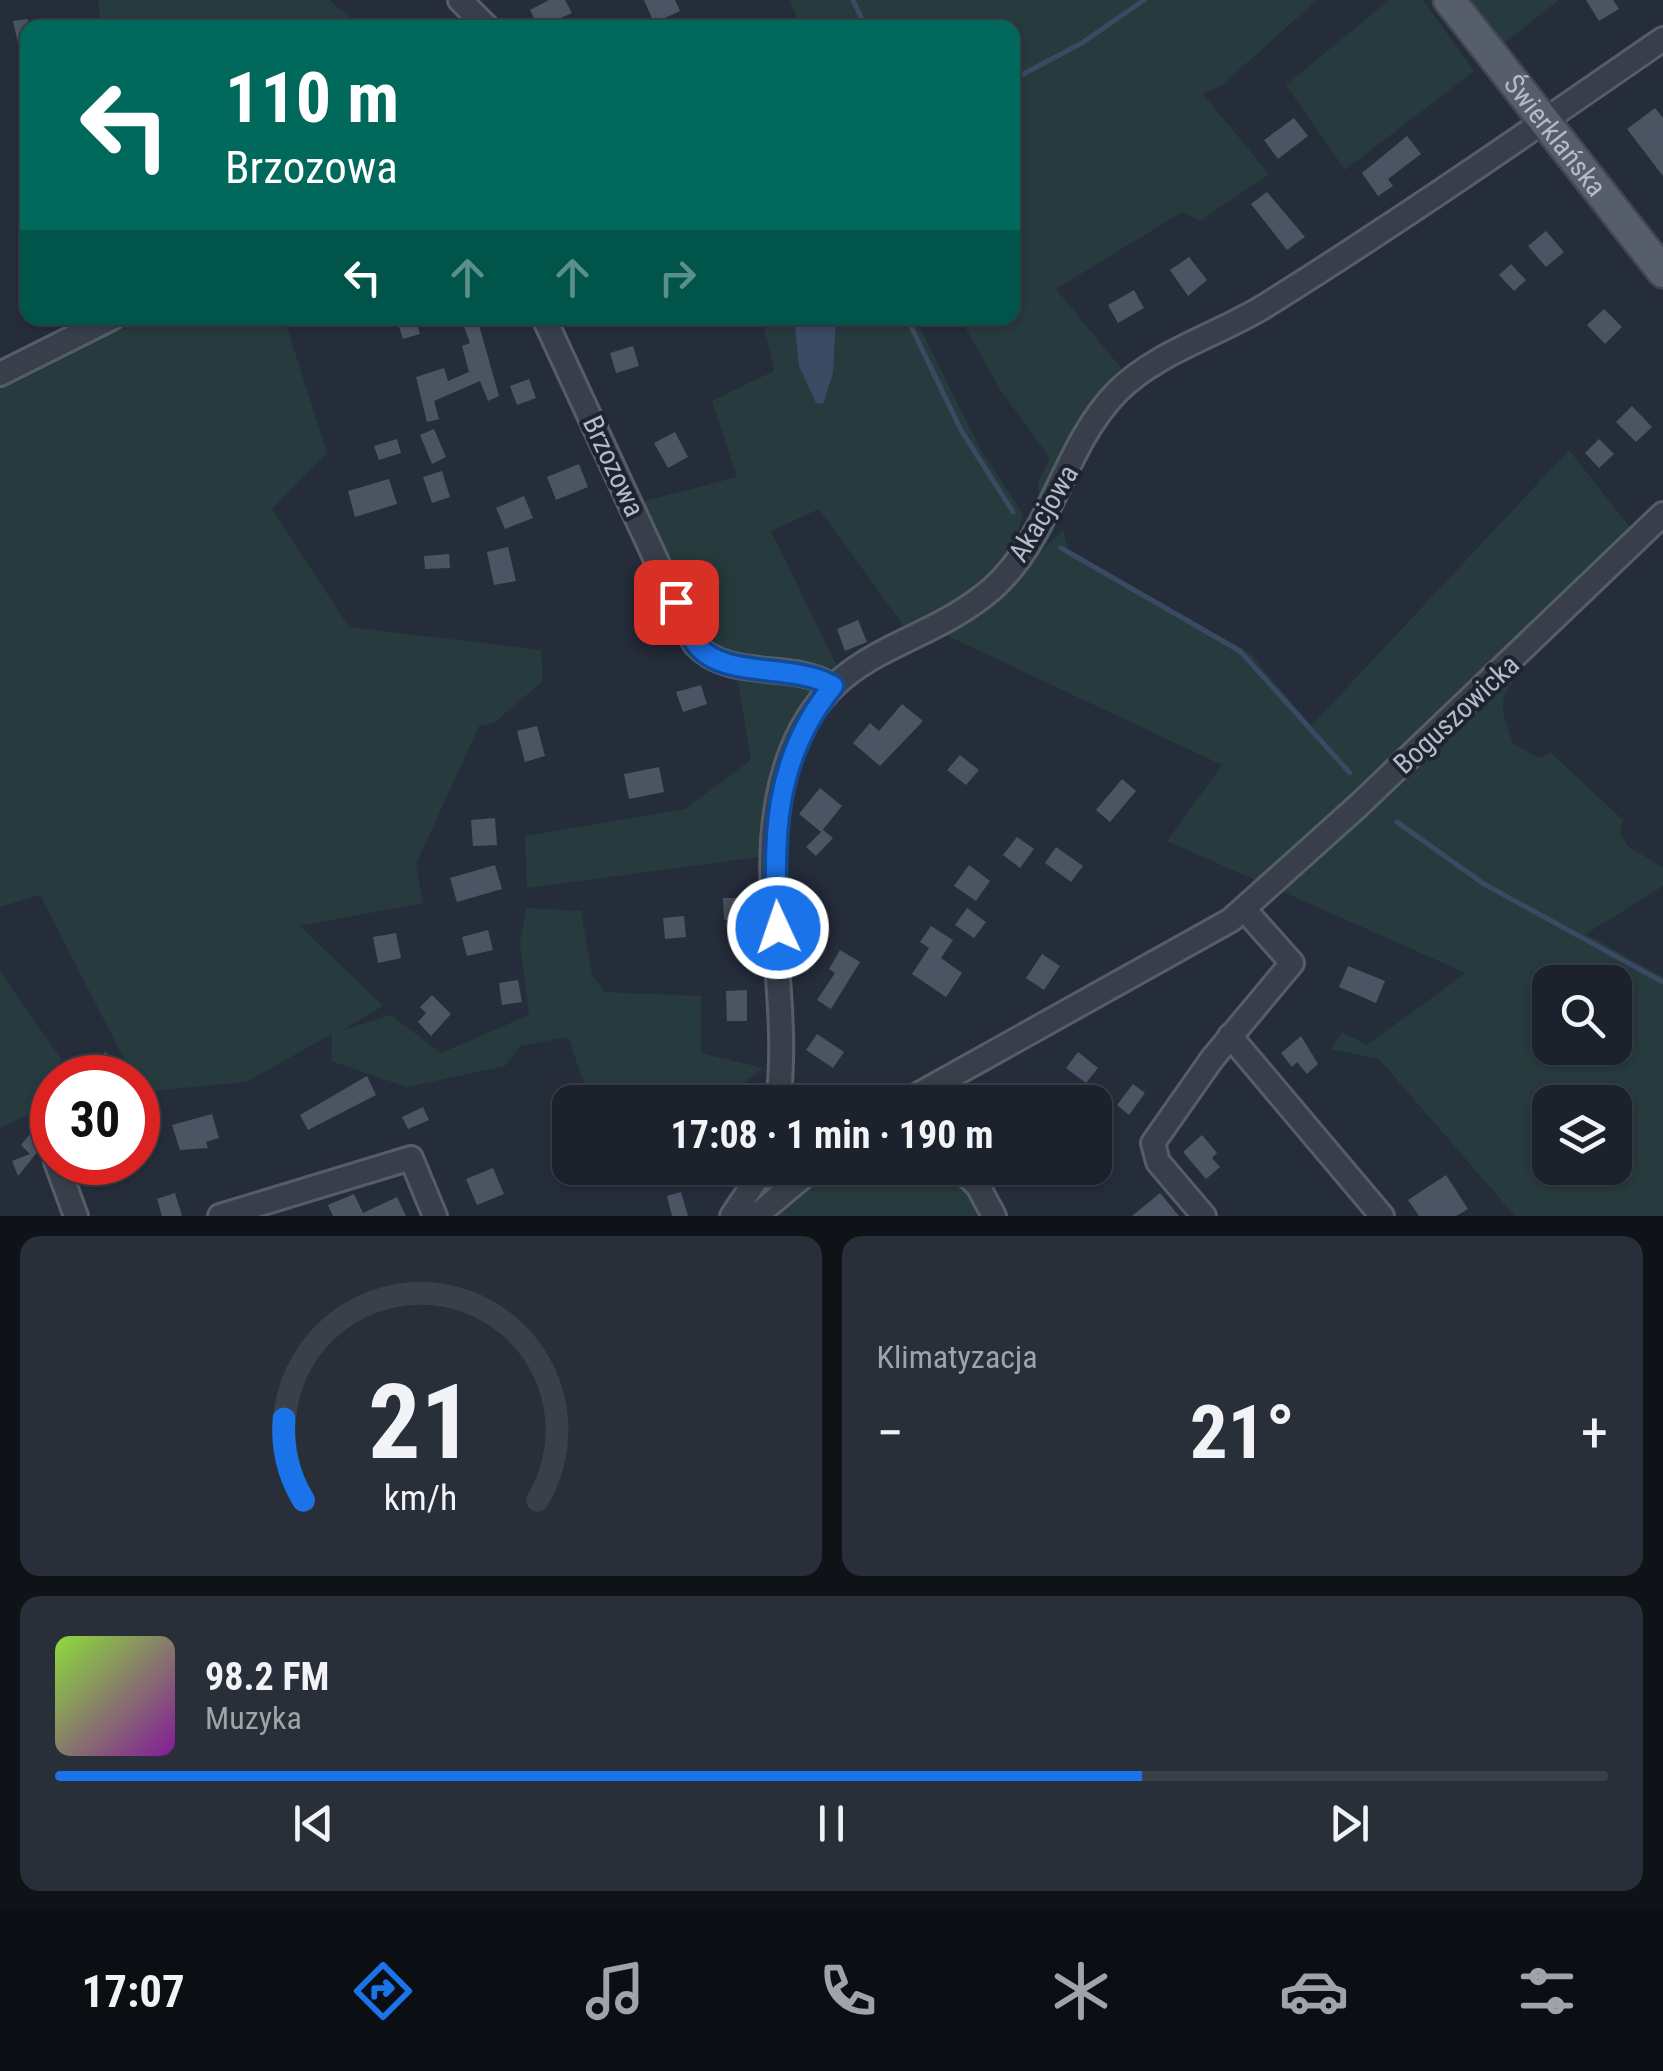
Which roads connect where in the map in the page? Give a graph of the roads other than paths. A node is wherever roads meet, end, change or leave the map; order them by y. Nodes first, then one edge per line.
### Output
1 (460, 0) edge
2 (1449, 0) edge
3 (480, 20) edge
4 (1663, 39) edge
5 (1544, 120) junction
6 (1663, 272) edge
7 (98, 325) edge
8 (547, 325) edge
9 (0, 374) edge
10 (1663, 514) edge
11 (833, 686) junction
12 (1244, 910) junction
13 (1230, 1036) junction
14 (779, 1085) edge
15 (937, 1085) edge
16 (65, 1185) edge
17 (753, 1185) edge
18 (793, 1185) edge
19 (977, 1185) edge
20 (76, 1216) edge
21 (220, 1216) edge
22 (435, 1216) edge
23 (732, 1216) edge
24 (756, 1216) edge
25 (994, 1216) edge
26 (1204, 1216) edge
27 (1382, 1216) edge

1 - 3 street
2 - 5 main road, Świerklańska
4 - 5 street, Akacjowa
5 - 6 main road, Świerklańska
5 - 11 street, Akacjowa
7 - 9 street
8 - 11 street, Brzozowa
10 - 12 street, Boguszowicka
11 - 14 street, Akacjowa
12 - 13 street
12 - 15 street, Boguszowicka
13 - 26 street
13 - 27 street
16 - 20 street
17 - 23 street
18 - 24 street
19 - 25 street
21 - 22 street

